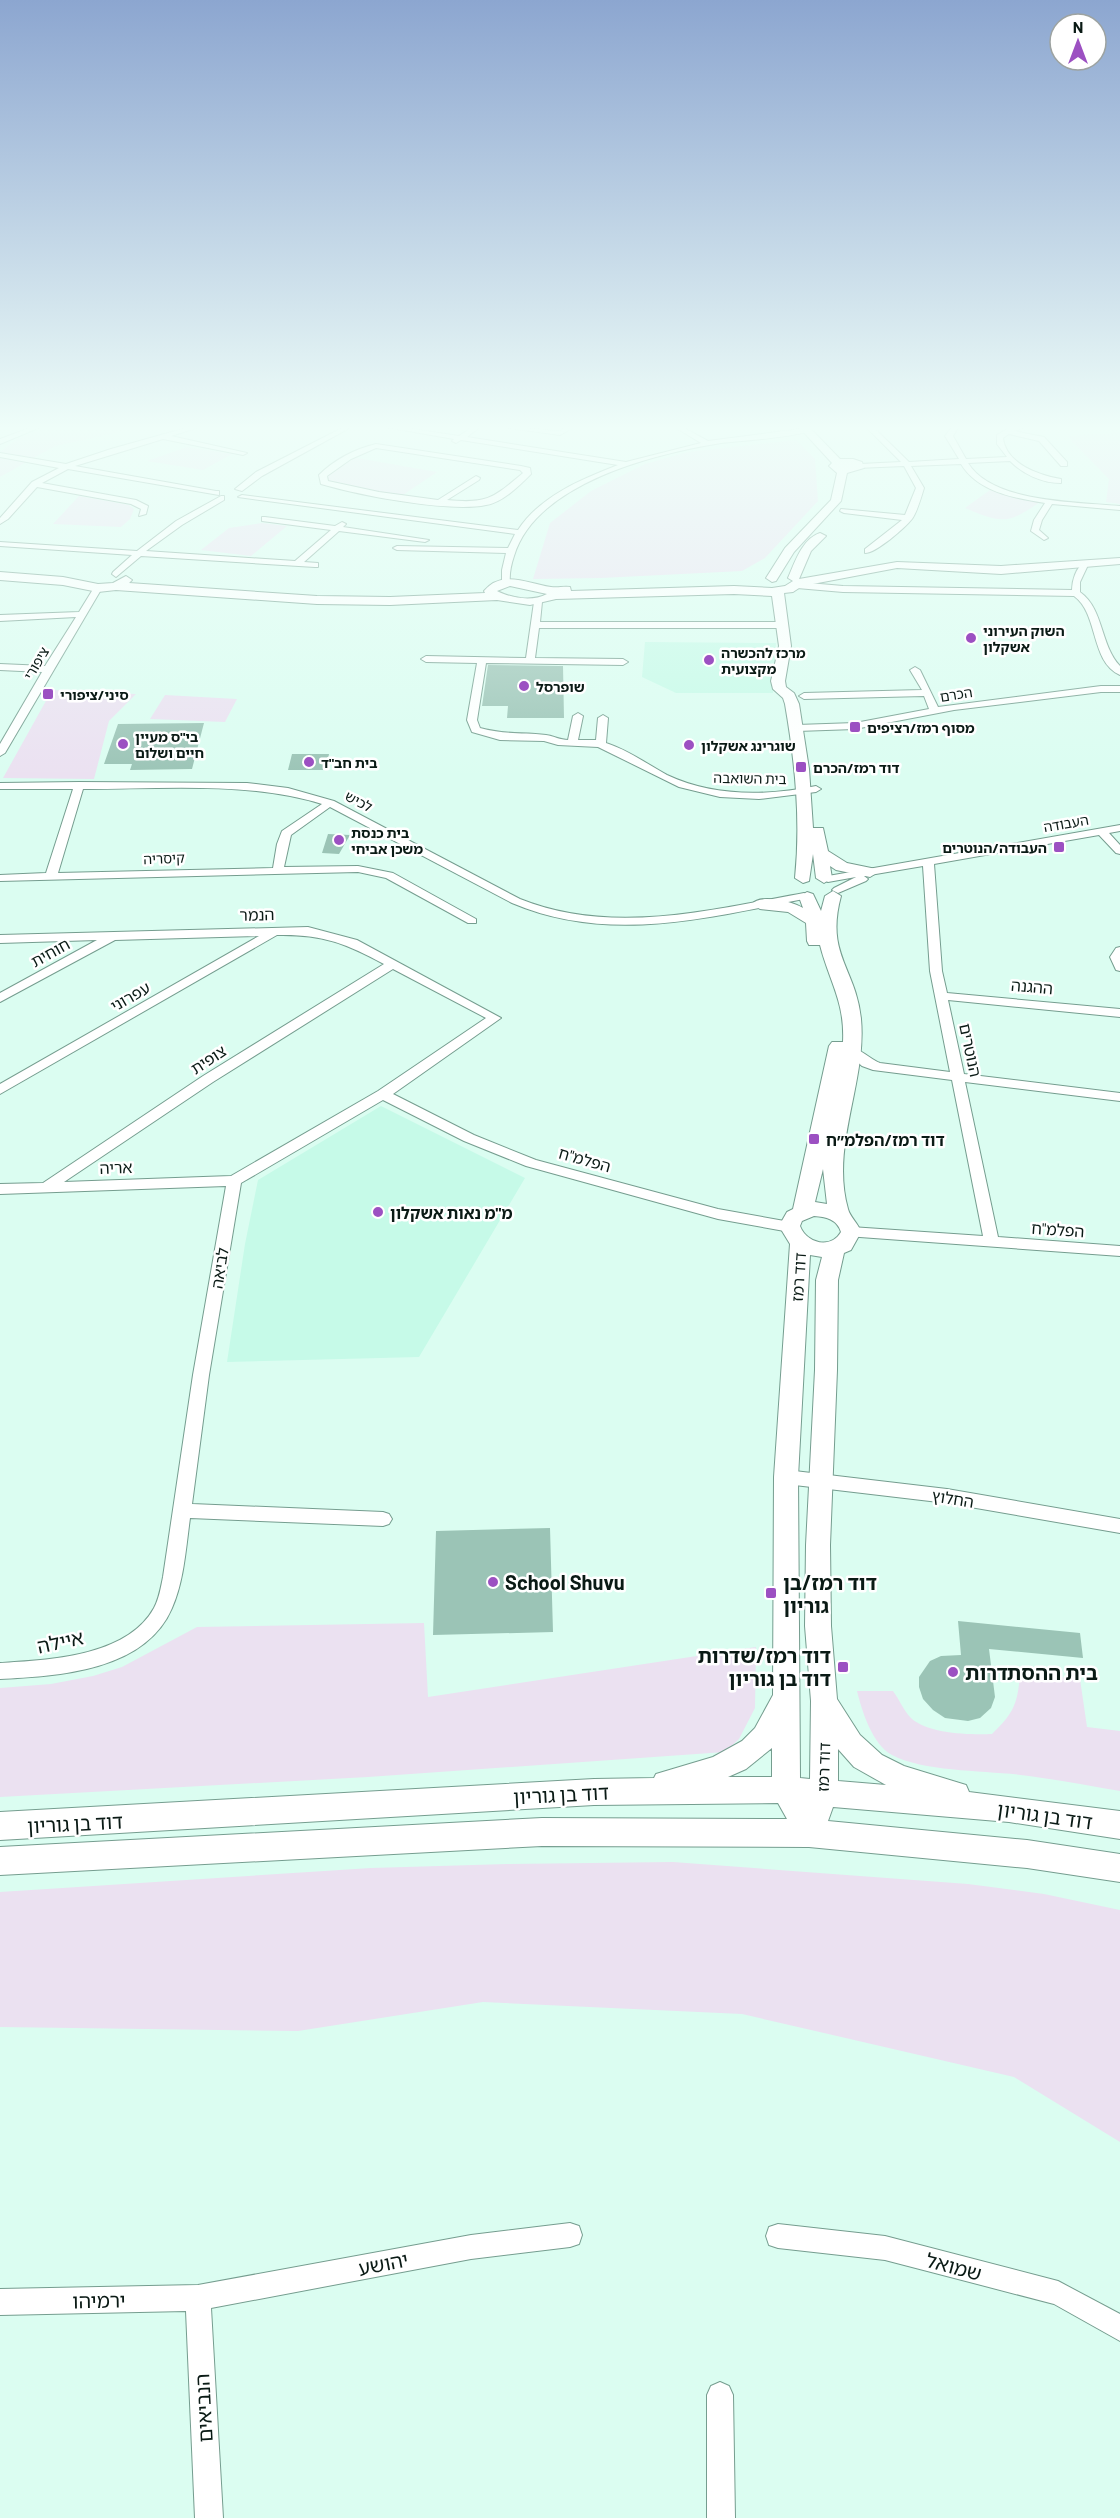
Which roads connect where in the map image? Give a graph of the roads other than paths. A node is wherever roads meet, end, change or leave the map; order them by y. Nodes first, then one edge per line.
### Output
1 (0, 544) edge
2 (151, 544) edge
3 (320, 544) edge
4 (514, 544) edge
5 (795, 544) edge
6 (812, 544) edge
7 (878, 544) edge
8 (397, 548) dead end
9 (511, 551) junction
10 (868, 551) dead end
11 (138, 553) junction
12 (1120, 557) edge
13 (1120, 561) edge
14 (297, 564) junction
15 (315, 565) dead end
16 (1084, 565) junction
17 (984, 569) junction
18 (0, 571) edge
19 (0, 576) edge
20 (111, 578) junction
21 (772, 578) junction
22 (796, 581) junction
23 (506, 583) junction
24 (93, 586) junction
25 (760, 587) junction
26 (981, 590) junction
27 (778, 592) junction
28 (552, 593) junction
29 (1076, 593) junction
30 (494, 594) junction
31 (538, 602) junction
32 (82, 614) junction
33 (0, 618) edge
34 (783, 625) junction
35 (535, 626) junction
36 (426, 658) dead end
37 (482, 660) junction
38 (530, 660) junction
39 (623, 662) dead end
40 (782, 666) junction
41 (0, 667) edge
42 (48, 669) junction
43 (915, 670) dead end
44 (1120, 672) edge
45 (1120, 689) edge
46 (927, 693) junction
47 (804, 696) junction
48 (935, 711) junction
49 (578, 716) dead end
50 (603, 718) dead end
51 (804, 728) junction
52 (573, 742) junction
53 (601, 744) junction
54 (0, 753) edge
55 (0, 786) edge
56 (79, 786) junction
57 (811, 790) junction
58 (330, 803) junction
59 (1120, 828) edge
60 (1102, 832) junction
61 (1120, 851) edge
62 (819, 852) junction
63 (928, 862) junction
64 (911, 866) junction
65 (278, 870) junction
66 (870, 872) junction
67 (51, 877) junction
68 (0, 878) edge
69 (831, 886) junction
70 (802, 890) junction
71 (760, 904) junction
72 (720, 911) junction
73 (472, 921) dead end
74 (814, 921) junction
75 (277, 930) junction
76 (116, 935) junction
77 (0, 939) edge
78 (1120, 951) edge
79 (392, 964) junction
80 (1120, 967) edge
81 (941, 996) junction
82 (0, 998) edge
83 (1120, 1013) edge
84 (851, 1051) junction
85 (959, 1076) junction
86 (0, 1090) edge
87 (382, 1094) junction
88 (1120, 1097) edge
89 (234, 1181) junction
90 (45, 1188) junction
91 (0, 1190) edge
92 (838, 1214) junction
93 (797, 1227) junction
94 (843, 1240) junction
95 (992, 1243) junction
96 (1120, 1251) edge
97 (786, 1477) junction
98 (821, 1481) junction
99 (183, 1511) junction
100 (383, 1519) dead end
101 (1120, 1526) edge
102 (128, 1645) joint
103 (0, 1671) edge
104 (786, 1686) junction
105 (824, 1701) junction
106 (786, 1790) junction
107 (625, 1792) junction
108 (825, 1792) junction
109 (1009, 1809) junction
110 (1120, 1825) edge
111 (0, 1826) edge
112 (809, 1833) junction
113 (0, 1861) edge
114 (1120, 1868) edge
115 (570, 2235) dead end
116 (778, 2236) dead end
117 (198, 2298) junction
118 (0, 2302) edge
119 (1120, 2328) edge
120 (720, 2395) dead end
121 (209, 2518) edge
122 (722, 2518) edge

1 - 11 street
2 - 11 street
3 - 14 street
4 - 9 street
5 - 21 street
6 - 22 street
7 - 10 street
8 - 9 street
9 - 23 street
11 - 14 street
11 - 20 street
12 - 22 street
13 - 16 street
14 - 15 street
16 - 17 street
16 - 29 street
17 - 22 street
17 - 26 street
18 - 20 street
19 - 24 street
20 - 24 street
20 - 24 street
20 - 30 street
21 - 22 street
21 - 25 street
22 - 26 street
22 - 27 street
23 - 28 street
23 - 30 street
24 - 32 street, ציפורי
25 - 27 street
25 - 28 street
26 - 29 street
27 - 34 street, דוד רמז
28 - 31 street
29 - 44 street
30 - 31 street
31 - 35 street
32 - 33 street
32 - 42 street, ציפורי
34 - 35 street
34 - 40 street, דוד רמז
35 - 38 street
36 - 37 street
37 - 38 street
37 - 52 street, בית השואבה
38 - 39 street
40 - 47 street, דוד רמז
40 - 51 street, דוד רמז
41 - 42 street
42 - 54 street, ציפורי
43 - 46 street
45 - 48 street, הכרם
46 - 47 street
46 - 48 street
47 - 51 street, דוד רמז
48 - 51 street, הכרם
49 - 52 street
50 - 53 street
51 - 57 street, דוד רמז
52 - 53 street, בית השואבה
53 - 57 street, בית השואבה
55 - 56 street, לכיש
56 - 58 street, לכיש
56 - 67 street
57 - 62 street, דוד רמז
57 - 70 street, דוד רמז
58 - 65 street
58 - 72 street, לכיש
59 - 60 street, העבודה
60 - 61 street
60 - 63 street, העבודה
62 - 66 street
62 - 69 street, דוד רמז
63 - 64 street, העבודה
63 - 81 street, הנוטרים
64 - 66 street, העבודה
64 - 69 street, העבודה
65 - 67 street, קיסריה
65 - 73 street, קיסריה
66 - 69 street, העבודה
67 - 68 street, קיסריה
69 - 70 street
69 - 70 street
69 - 84 street, דוד רמז
70 - 71 street, לכיש
70 - 72 street, לכיש
70 - 74 street, דוד רמז
71 - 72 street, לכיש
71 - 74 street
74 - 93 street, דוד רמז
75 - 76 street, הנמר
75 - 79 street, הנמר
75 - 86 street, עפרוני
76 - 77 street, הנמר
76 - 82 street, חוחית
78 - 80 street
79 - 87 street, הנמר
79 - 90 street, צופית
81 - 83 street, ההגנה
81 - 85 street, הנוטרים
84 - 85 street
84 - 92 street, דוד רמז
85 - 88 street
85 - 95 street, הנוטרים
87 - 89 street
87 - 93 street, הפלמ"ח
89 - 90 street, אריה
89 - 99 street, לביאה
90 - 91 street, אריה
92 - 93 street
92 - 94 street
93 - 94 street
93 - 97 street, דוד רמז
94 - 95 street, הפלמ"ח
94 - 98 street, דוד רמז
95 - 96 street, הפלמ"ח
97 - 98 street, החלוץ
97 - 104 street, דוד רמז
98 - 101 street, החלוץ
98 - 105 street, דוד רמז
99 - 100 street
99 - 102 street, לביאה
102 - 103 street, איילה
104 - 106 street, דוד רמז
104 - 107 street
105 - 108 street, דוד רמז
105 - 109 street
106 - 107 street, דוד בן גוריון
106 - 108 street, דוד בן גוריון
106 - 112 street, דוד רמז
107 - 111 street, דוד בן גוריון
108 - 109 street, דוד בן גוריון
108 - 112 street, דוד רמז
109 - 110 street, דוד בן גוריון
112 - 113 street, דוד בן גוריון
112 - 114 street, דוד בן גוריון
115 - 117 street, יהושע
116 - 119 street, שמואל
117 - 118 street, ירמיהו
117 - 121 street, הנביאים
120 - 122 street

